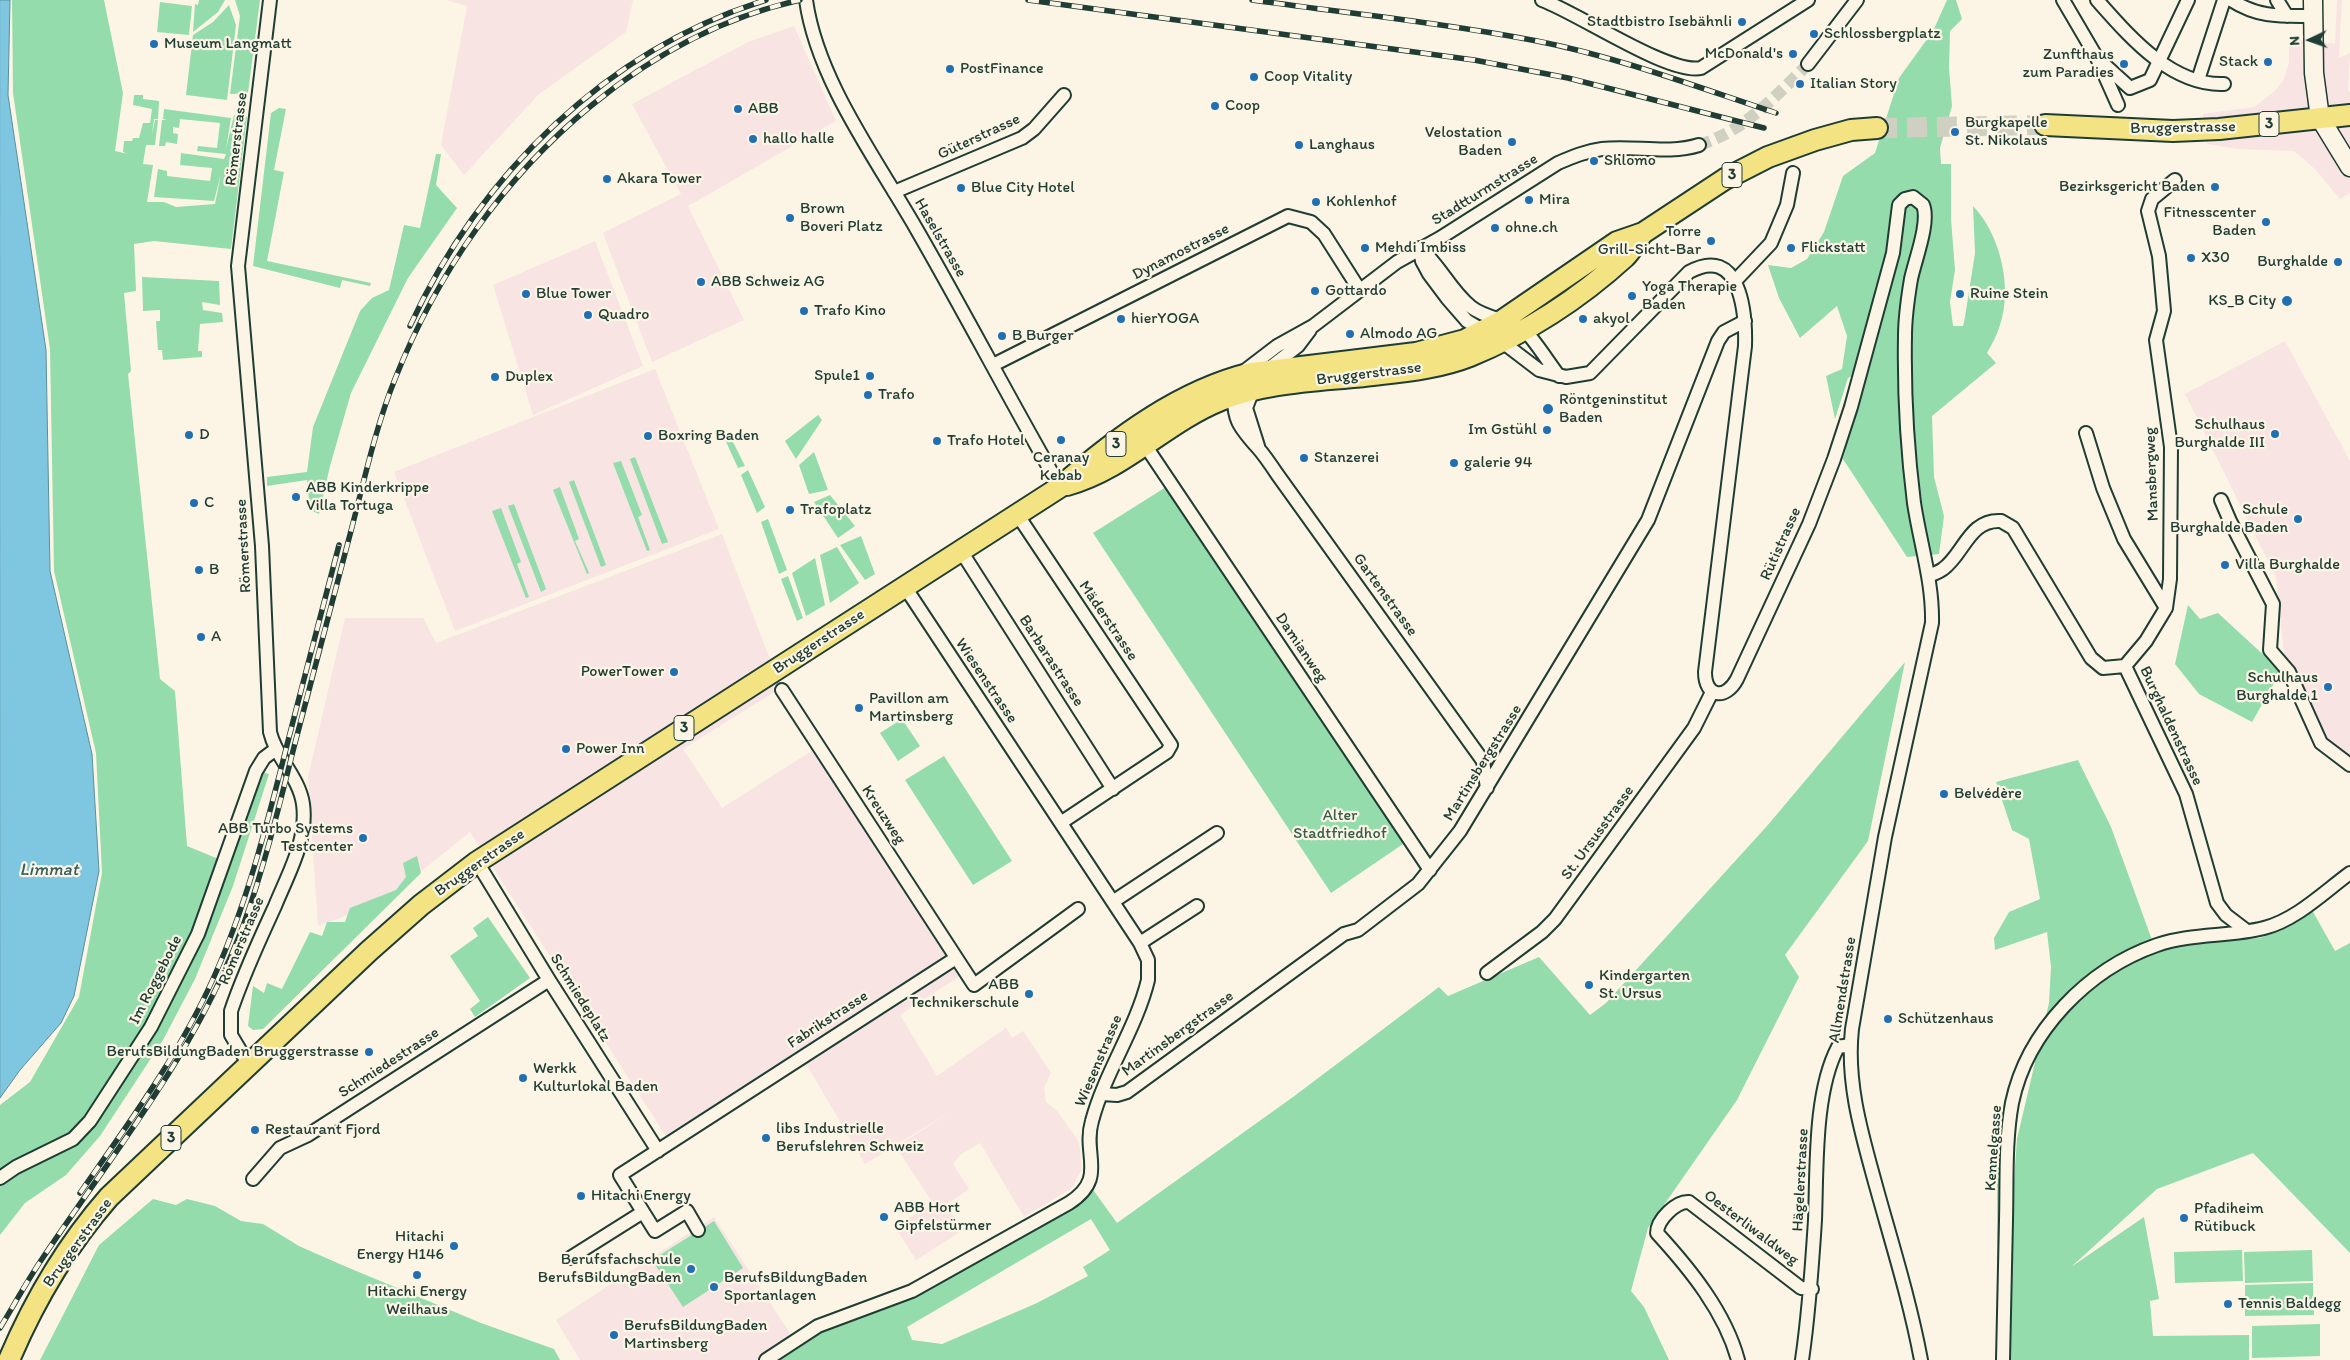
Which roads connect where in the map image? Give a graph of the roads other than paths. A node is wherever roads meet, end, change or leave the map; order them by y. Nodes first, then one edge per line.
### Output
1 (270, 0) edge
2 (806, 0) edge
3 (1542, 0) edge
4 (1808, 0) edge
5 (1857, 0) edge
6 (2062, 0) edge
7 (2097, 0) edge
8 (2188, 0) edge
9 (2224, 0) edge
10 (2231, 0) edge
11 (2277, 0) edge
12 (2314, 8) edge
13 (2287, 16) junction
14 (2096, 58) junction
15 (2158, 62) junction
16 (1808, 64) tunnel mouth
17 (2198, 80) junction
18 (2224, 84) dead end
19 (1064, 95) dead end
20 (2118, 105) dead end
21 (2350, 115) edge
22 (2320, 118) junction
23 (2045, 125) tunnel mouth
24 (1877, 128) tunnel mouth
25 (1699, 145) tunnel mouth
26 (2350, 167) edge
27 (1793, 174) dead end
28 (2175, 180) dead end
29 (894, 192) junction
30 (1643, 232) junction
31 (1420, 248) junction
32 (1735, 280) junction
33 (1360, 289) junction
34 (1745, 321) junction
35 (1313, 326) junction
36 (1524, 330) junction
37 (1495, 331) junction
38 (993, 365) junction
39 (1266, 371) junction
40 (1559, 376) junction
41 (1242, 393) junction
42 (1204, 408) junction
43 (1236, 422) junction
44 (2086, 433) dead end
45 (1145, 445) junction
46 (1258, 448) junction
47 (1060, 487) junction
48 (2221, 500) dead end
49 (1017, 514) junction
50 (961, 551) junction
51 (1928, 576) junction
52 (905, 587) junction
53 (2166, 608) junction
54 (1932, 623) joint
55 (2125, 666) junction
56 (782, 690) dead end
57 (1712, 692) junction
58 (276, 749) junction
59 (1483, 761) junction
60 (2350, 765) edge
61 (1501, 766) junction
62 (1487, 788) junction
63 (1113, 789) junction
64 (1062, 822) junction
65 (1217, 833) dead end
66 (478, 862) junction
67 (1430, 870) junction
68 (2350, 873) edge
69 (1114, 901) junction
70 (1197, 906) dead end
71 (1078, 909) dead end
72 (2248, 931) junction
73 (1140, 943) junction
74 (956, 958) junction
75 (1487, 973) dead end
76 (549, 980) junction
77 (1850, 1045) junction
78 (249, 1065) junction
79 (1102, 1094) junction
80 (658, 1151) junction
81 (0, 1178) edge
82 (253, 1179) dead end
83 (643, 1212) junction
84 (698, 1230) dead end
85 (570, 1258) dead end
86 (1812, 1289) junction
87 (9, 1360) edge
88 (766, 1360) edge
89 (1738, 1360) edge
90 (1802, 1360) edge
91 (1921, 1360) edge
92 (2003, 1360) edge

1 - 58 street, Römerstrasse
2 - 29 street, Haselstrasse
3 - 4 street
5 - 16 street
6 - 14 street
7 - 15 street
8 - 15 street
9 - 17 street
10 - 13 street
11 - 13 street
12 - 13 street
12 - 22 main road
14 - 15 street
14 - 20 street
15 - 17 street
17 - 18 street
19 - 29 street, Güterstrasse
21 - 22 main road, 3
22 - 23 main road, Bruggerstrasse / 3
22 - 26 main road
24 - 30 main road, Bruggerstrasse / 3
25 - 31 street, Stadtturmstrasse
27 - 32 street
28 - 53 street, Mansbergweg
29 - 38 street, Haselstrasse
30 - 36 main road, Bruggerstrasse / 3
30 - 37 main road, Bruggerstrasse / 3
31 - 33 street, Stadtturmstrasse
31 - 37 street
31 - 37 street
32 - 34 street
32 - 40 street
33 - 35 street, Stadtturmstrasse
33 - 38 street, Dynamostrasse
34 - 57 street
34 - 61 street, Martinsbergstrasse
35 - 39 street, Stadtturmstrasse
35 - 41 street, Stadtturmstrasse
36 - 37 main road, Bruggerstrasse / 3
36 - 40 street
37 - 39 main road, Bruggerstrasse / 3
37 - 40 street
37 - 41 main road, Bruggerstrasse / 3
38 - 47 street, Haselstrasse
39 - 41 main road, Bruggerstrasse / 3
41 - 42 main road, Bruggerstrasse / 3
41 - 43 street
41 - 46 street, Gartenstrasse
41 - 47 main road, Bruggerstrasse / 3
42 - 43 street, Gartenstrasse
42 - 45 main road, Bruggerstrasse / 3
43 - 46 street, Gartenstrasse
44 - 53 street
45 - 47 main road, Bruggerstrasse / 3
45 - 67 street, Damianweg
46 - 59 street, Gartenstrasse
47 - 49 main road, Bruggerstrasse / 3
48 - 60 street
49 - 50 main road, Bruggerstrasse / 3
49 - 63 street, Mäderstrasse
50 - 52 main road, Bruggerstrasse / 3
50 - 63 street, Barbarastrasse
51 - 54 street, Rütistrasse
51 - 55 street, Burghaldenstrasse
51 - 57 street, Rütistrasse
52 - 64 street, Wiesenstrasse
52 - 66 main road, Bruggerstrasse / 3
53 - 55 street, Mansbergweg
54 - 77 street, Allmendstrasse
55 - 72 street, Burghaldenstrasse
56 - 74 street, Kreuzweg
57 - 75 street, St. Ursusstrasse
58 - 78 street, Römerstrasse
58 - 81 street, Im Roggebode
59 - 61 street
59 - 62 street, Gartenstrasse
61 - 62 street, Martinsbergstrasse
62 - 67 street, Martinsbergstrasse
63 - 64 street
64 - 69 street, Wiesenstrasse
65 - 69 street
66 - 76 street, Schmiedeplatz
66 - 78 main road, Bruggerstrasse / 3
67 - 79 street, Martinsbergstrasse
68 - 72 street
69 - 73 street, Wiesenstrasse
70 - 73 street
71 - 74 street
72 - 92 street, Kennelgasse
73 - 79 street, Wiesenstrasse
74 - 80 street, Fabrikstrasse
76 - 80 street, Schmiedeplatz
76 - 82 street, Schmiedestrasse
77 - 86 street, Hägelerstrasse
77 - 91 street, Allmendstrasse
78 - 87 main road, Bruggerstrasse / 3
79 - 88 street, Wiesenstrasse
80 - 83 street, Fabrikstrasse
83 - 84 street, Fabrikstrasse
83 - 85 street
86 - 89 street, Oesterliwaldweg
86 - 90 street, Hägelerstrasse

